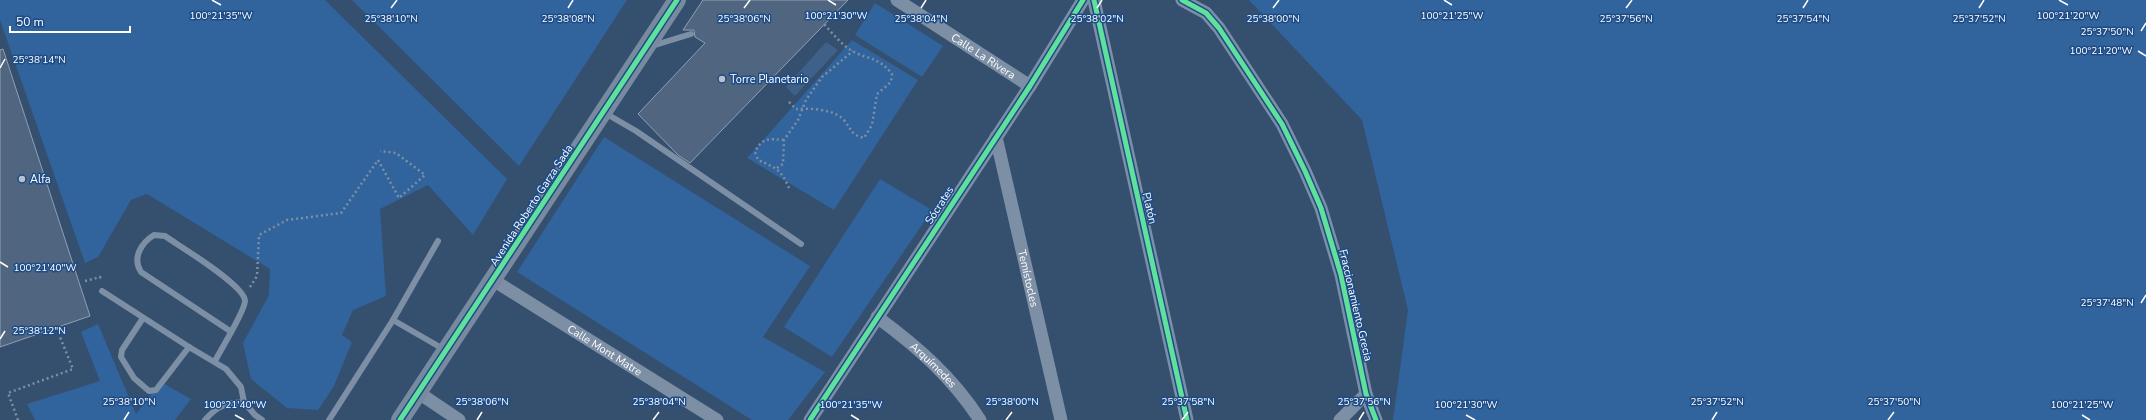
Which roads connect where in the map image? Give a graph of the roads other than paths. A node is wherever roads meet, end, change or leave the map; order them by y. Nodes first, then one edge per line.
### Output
1 (897, 0) edge
2 (1083, 0) edge
3 (1094, 0) edge
4 (1182, 0) edge
5 (674, 1) edge
6 (691, 34) dead end
7 (649, 43) junction
8 (1030, 86) junction
9 (604, 112) junction
10 (996, 137) junction
11 (438, 241) dead end
12 (801, 244) dead end
13 (493, 280) junction
14 (102, 291) dead end
15 (877, 317) junction
16 (143, 318) junction
17 (393, 320) junction
18 (230, 331) junction
19 (189, 347) junction
20 (446, 351) junction
21 (215, 361) junction
22 (419, 393) junction
23 (1366, 394) junction
24 (244, 402) junction
25 (253, 418) edge
26 (205, 420) edge
27 (262, 420) edge
28 (329, 420) edge
29 (400, 420) edge
30 (459, 420) edge
31 (718, 420) edge
32 (810, 420) edge
33 (980, 420) edge
34 (1061, 420) edge
35 (1187, 420) edge
36 (1340, 420) edge
37 (1376, 420) edge

1 - 8 street, Calle La Rivera
2 - 8 street, Sócrates
3 - 35 street, Platón
4 - 23 street, Fraccionamiento Grecia
5 - 7 street, Avenida Roberto Garza Sada
6 - 7 lane
7 - 9 street, Avenida Roberto Garza Sada
8 - 10 street, Sócrates
9 - 12 lane
9 - 13 street, Avenida Roberto Garza Sada
10 - 15 street, Sócrates
10 - 34 street, Temístocles
11 - 17 lane
13 - 20 street, Avenida Roberto Garza Sada
13 - 31 street, Calle Mont Matre
14 - 16 lane
15 - 32 street, Sócrates
15 - 33 street, Arquímedes
16 - 19 lane
16 - 19 lane
17 - 20 lane
17 - 28 lane
18 - 18 lane
18 - 21 lane
19 - 21 lane
20 - 22 street, Avenida Roberto Garza Sada
21 - 24 lane
22 - 29 street, Avenida Roberto Garza Sada
22 - 30 street
23 - 36 street
23 - 37 street, Fraccionamiento Grecia
24 - 25 lane
24 - 26 lane
25 - 27 lane

